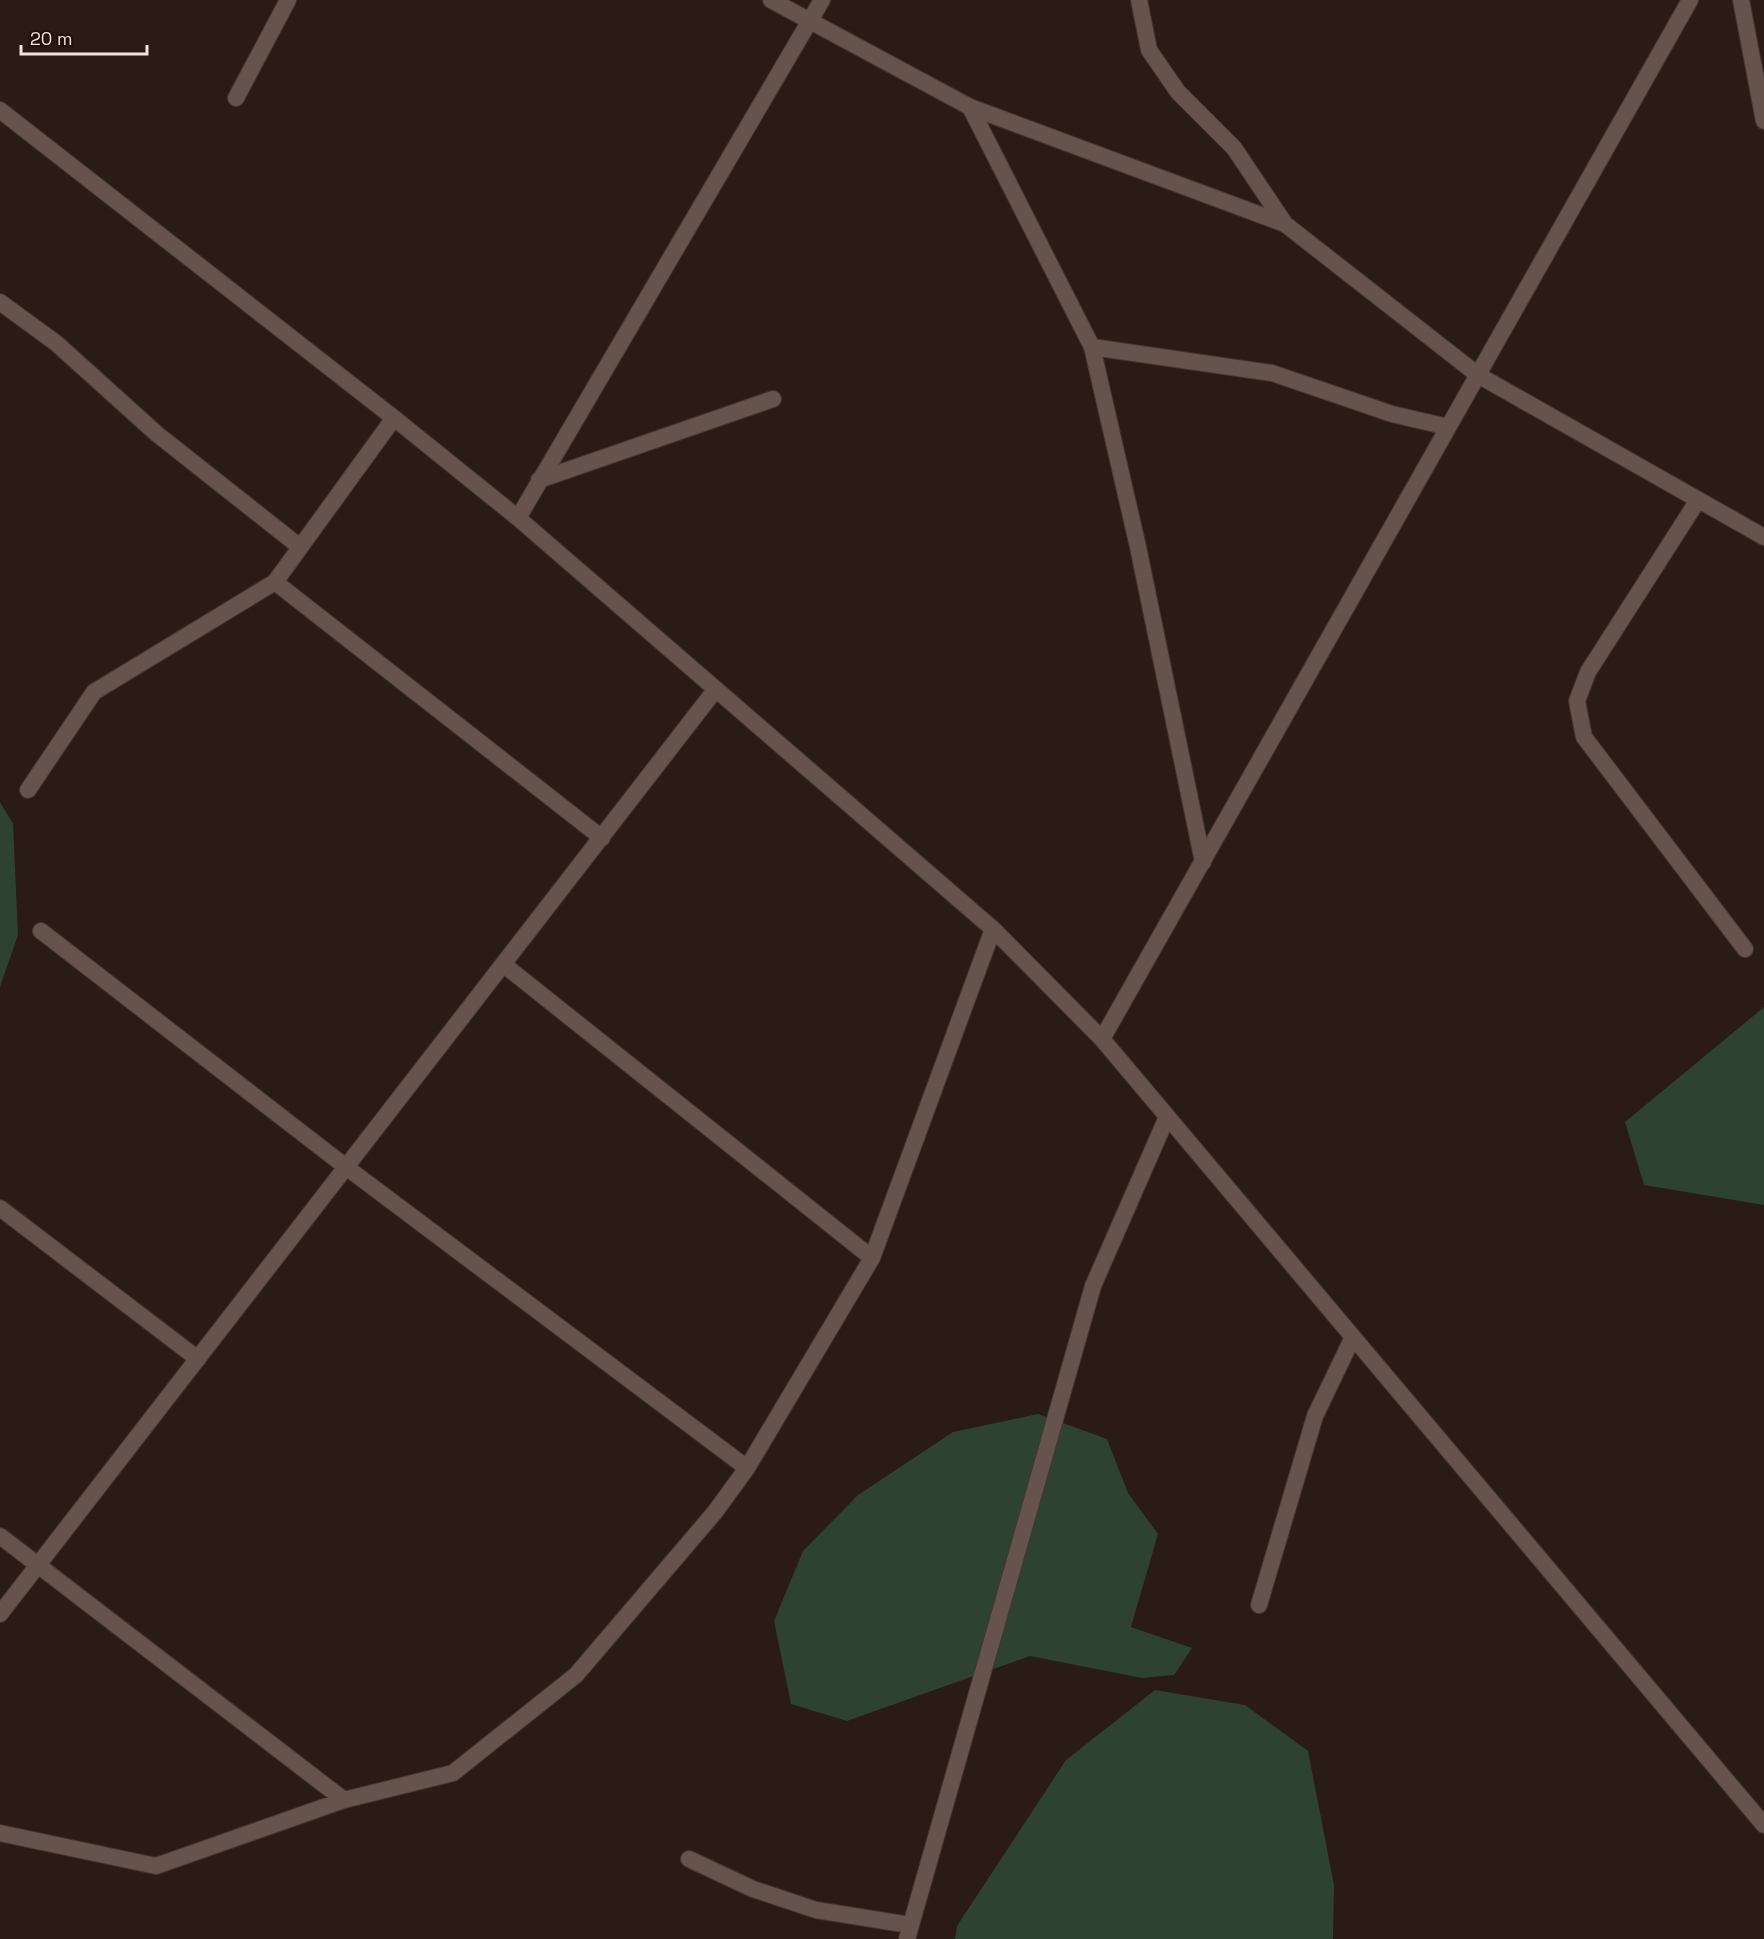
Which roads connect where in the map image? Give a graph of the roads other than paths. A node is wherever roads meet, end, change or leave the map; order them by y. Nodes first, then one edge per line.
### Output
1 (288, 0) edge
2 (771, 0) edge
3 (822, 0) edge
4 (1139, 0) edge
5 (1690, 0) edge
6 (1741, 0) edge
7 (810, 21) junction
8 (236, 98) dead end
9 (970, 107) junction
10 (0, 110) edge
11 (1764, 121) edge
12 (1285, 224) junction
13 (0, 302) edge
14 (1092, 347) junction
15 (1478, 375) junction
16 (773, 399) dead end
17 (394, 418) junction
18 (1449, 427) junction
19 (539, 480) junction
20 (1698, 500) junction
21 (518, 518) junction
22 (1764, 537) edge
23 (300, 547) junction
24 (275, 582) junction
25 (716, 689) junction
26 (28, 790) dead end
27 (602, 837) junction
28 (1203, 862) junction
29 (993, 929) junction
30 (41, 931) dead end
31 (1745, 949) dead end
32 (503, 964) junction
33 (1102, 1040) junction
34 (1167, 1117) junction
35 (346, 1167) junction
36 (0, 1208) edge
37 (872, 1258) junction
38 (1353, 1337) junction
39 (198, 1359) junction
40 (747, 1468) junction
41 (0, 1536) edge
42 (38, 1566) junction
43 (1259, 1605) dead end
44 (0, 1614) edge
45 (344, 1800) junction
46 (1764, 1825) edge
47 (0, 1833) edge
48 (689, 1859) dead end
49 (909, 1932) edge

1 - 8 street
2 - 7 street
3 - 7 street
4 - 12 street
5 - 15 street
6 - 11 street
7 - 9 street
7 - 19 street
9 - 12 street
9 - 14 street
10 - 17 street
12 - 15 street
13 - 23 street
14 - 18 street
14 - 28 street
15 - 18 street
15 - 20 street
16 - 19 street
17 - 21 street
17 - 23 street
18 - 28 street
19 - 21 street
20 - 22 street
20 - 31 street
21 - 25 street
23 - 24 street
24 - 26 street
24 - 27 street
25 - 27 street
25 - 29 street
27 - 32 street
28 - 33 street
29 - 33 street
29 - 37 street
30 - 35 street
32 - 35 street
32 - 37 street
33 - 34 street
34 - 38 street
34 - 49 street
35 - 39 street
35 - 40 street
36 - 39 street
37 - 40 street
38 - 43 street
38 - 46 street
39 - 42 street
40 - 45 street
41 - 42 street
42 - 44 street
42 - 45 street
45 - 47 street
48 - 49 street

